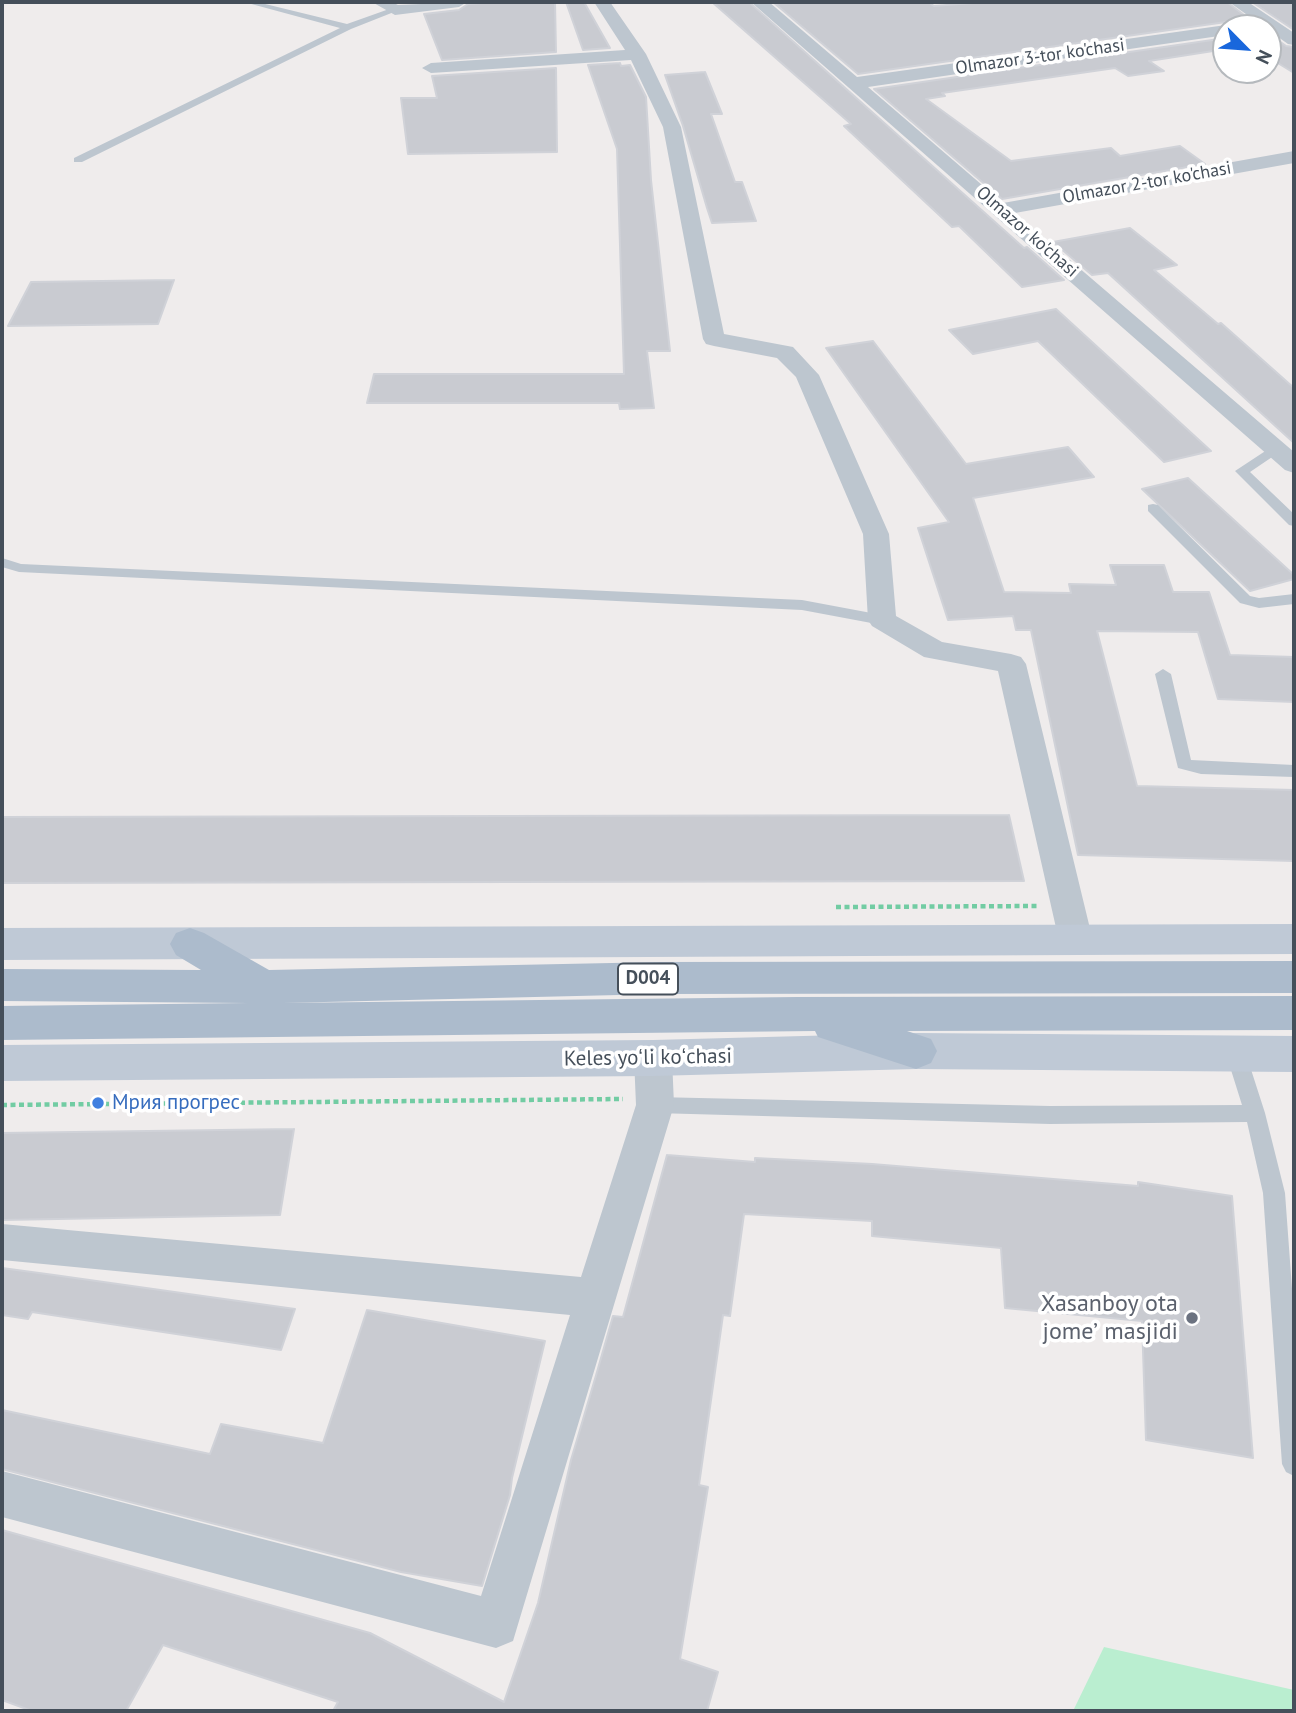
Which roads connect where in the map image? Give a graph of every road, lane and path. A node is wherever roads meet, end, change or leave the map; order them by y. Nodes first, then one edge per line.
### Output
1 (248, 2) edge
2 (380, 2) edge
3 (459, 2) edge
4 (602, 2) edge
5 (759, 2) edge
6 (1237, 2) edge
7 (395, 10) junction
8 (1256, 14) edge
9 (348, 27) junction
10 (1212, 32) edge
11 (637, 54) junction
12 (431, 68) dead end
13 (855, 83) junction
14 (1294, 157) edge
15 (78, 160) dead end
16 (1001, 209) junction
17 (1288, 452) edge
18 (1153, 509) dead end
19 (1294, 522) edge
20 (2, 562) edge
21 (1294, 599) edge
22 (882, 620) junction
23 (1163, 674) dead end
24 (1294, 771) edge
25 (1294, 939) edge
26 (1076, 941) junction
27 (2, 944) edge
28 (190, 944) junction
29 (1294, 977) edge
30 (2, 985) edge
31 (261, 986) junction
32 (1294, 1013) edge
33 (797, 1014) junction
34 (2, 1023) edge
35 (916, 1051) junction
36 (1236, 1054) junction
37 (1294, 1054) edge
38 (653, 1058) junction
39 (2, 1063) edge
40 (645, 1102) junction
41 (2, 1105) edge
42 (1255, 1113) junction
43 (2, 1242) edge
44 (597, 1298) junction
45 (1294, 1464) edge
46 (2, 1494) edge

1 - 9 lane
2 - 7 street
3 - 7 street
4 - 11 street
5 - 13 street, Olmazor ko'chasi
6 - 8 street
7 - 9 lane
9 - 15 lane
10 - 13 street, Olmazor 3-tor ko'chasi
11 - 12 street
11 - 22 street
13 - 16 street, Olmazor ko'chasi
14 - 16 street, Olmazor 2-tor ko'chasi
16 - 17 street, Olmazor ko'chasi
17 - 19 lane
18 - 21 lane
20 - 22 lane
22 - 26 street
23 - 24 lane
25 - 26 street
26 - 28 street
27 - 28 street
28 - 31 main road
29 - 31 main road, D004
30 - 31 main road, D004
32 - 33 main road, Keles yoʻli koʻchasi / D004
33 - 34 main road, Keles yoʻli koʻchasi / D004
33 - 35 main road
35 - 36 street, Keles yoʻli koʻchasi
35 - 38 street, Keles yoʻli koʻchasi
36 - 37 street, Keles yoʻli koʻchasi
36 - 42 lane
38 - 39 street, Keles yoʻli koʻchasi
38 - 40 street
40 - 41 path
40 - 42 lane
40 - 44 street
42 - 45 lane
43 - 44 street
44 - 46 street

